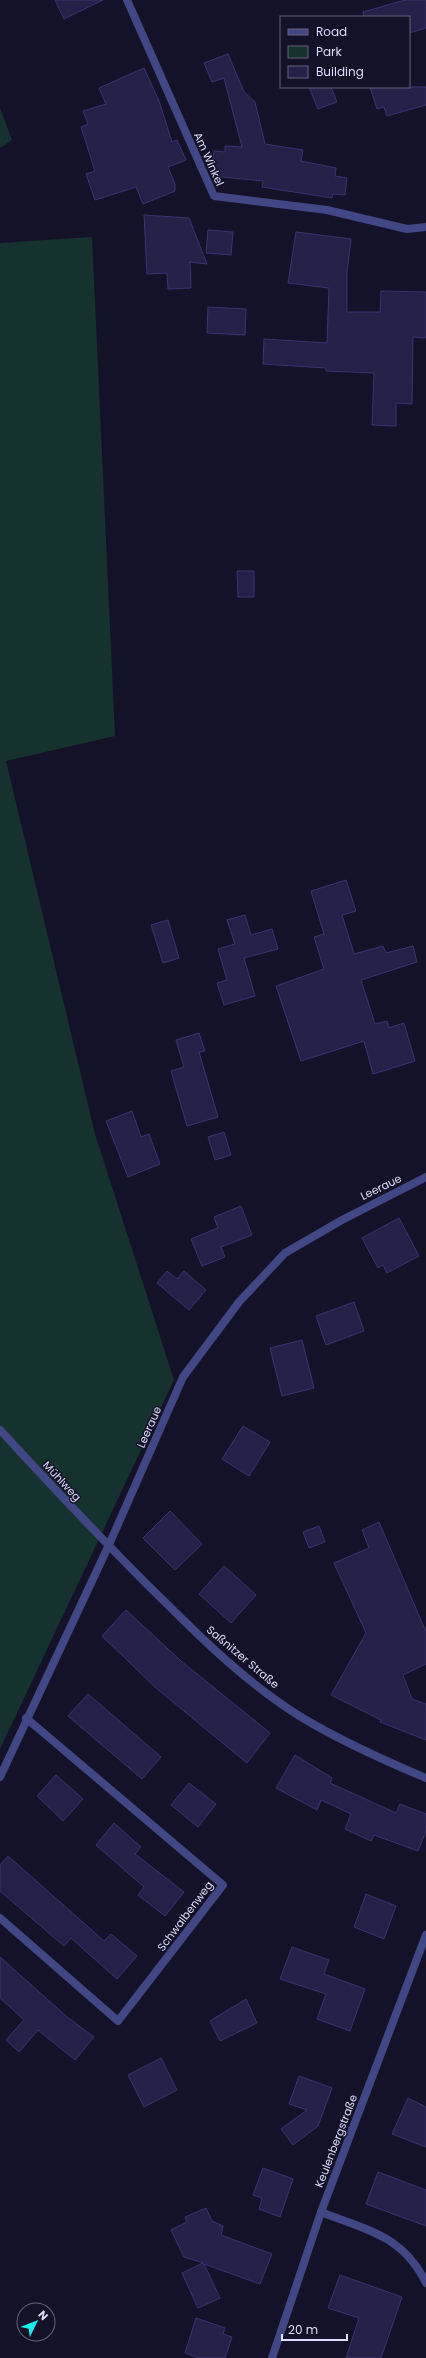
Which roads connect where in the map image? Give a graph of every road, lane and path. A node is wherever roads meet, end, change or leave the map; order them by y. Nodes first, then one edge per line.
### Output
1 (127, 0) edge
2 (426, 227) edge
3 (426, 1178) edge
4 (0, 1430) edge
5 (108, 1547) junction
6 (26, 1718) junction
7 (0, 1777) edge
8 (426, 1778) edge
9 (0, 1918) edge
10 (426, 1935) edge
11 (321, 2212) junction
12 (426, 2282) edge
13 (272, 2358) edge

1 - 2 street, Am Winkel
3 - 5 street, Leeraue
4 - 5 street, Mühlweg
5 - 6 street, Leeraue
5 - 8 street, Saßnitzer Straße
6 - 7 street, Leeraue
6 - 9 street, Schwalbenweg
10 - 11 street, Keulenbergstraße
11 - 12 street
11 - 13 street, Keulenbergstraße

